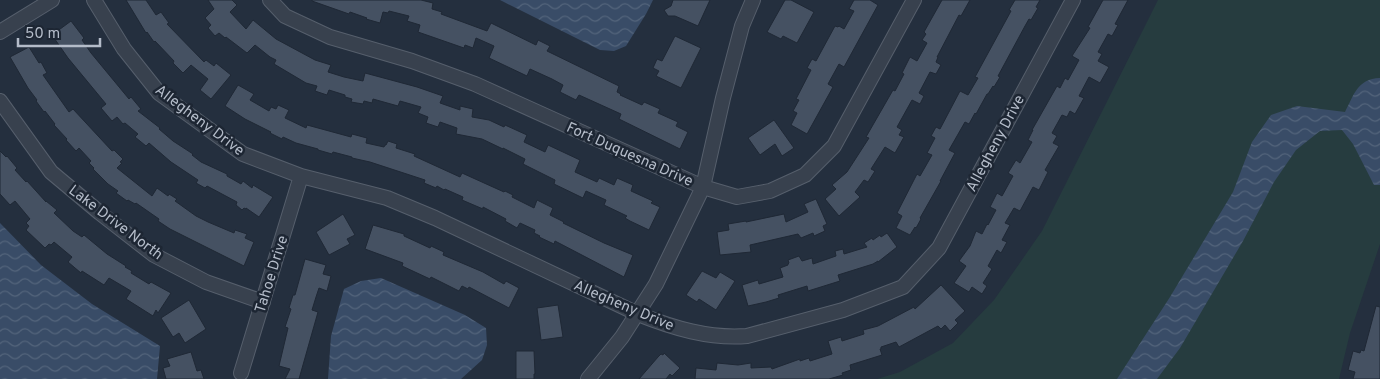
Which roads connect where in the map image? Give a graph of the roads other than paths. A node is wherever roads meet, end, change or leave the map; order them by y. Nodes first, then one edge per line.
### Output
1 (52, 0) edge
2 (94, 0) edge
3 (270, 0) edge
4 (753, 0) edge
5 (914, 0) edge
6 (1073, 0) edge
7 (0, 32) edge
8 (0, 101) edge
9 (301, 176) junction
10 (703, 187) junction
11 (263, 302) junction
12 (638, 314) junction
13 (241, 373) dead end
14 (588, 379) edge

1 - 7 street
2 - 9 street, Allegheny Drive
3 - 10 street, Fort Duquesna Drive
4 - 10 street
5 - 10 street, Fort Duquesna Drive
6 - 12 street, Allegheny Drive
8 - 11 street, Lake Drive North
9 - 11 street, Tahoe Drive
9 - 12 street, Allegheny Drive
10 - 12 street
11 - 13 street, Tahoe Drive
12 - 14 street

